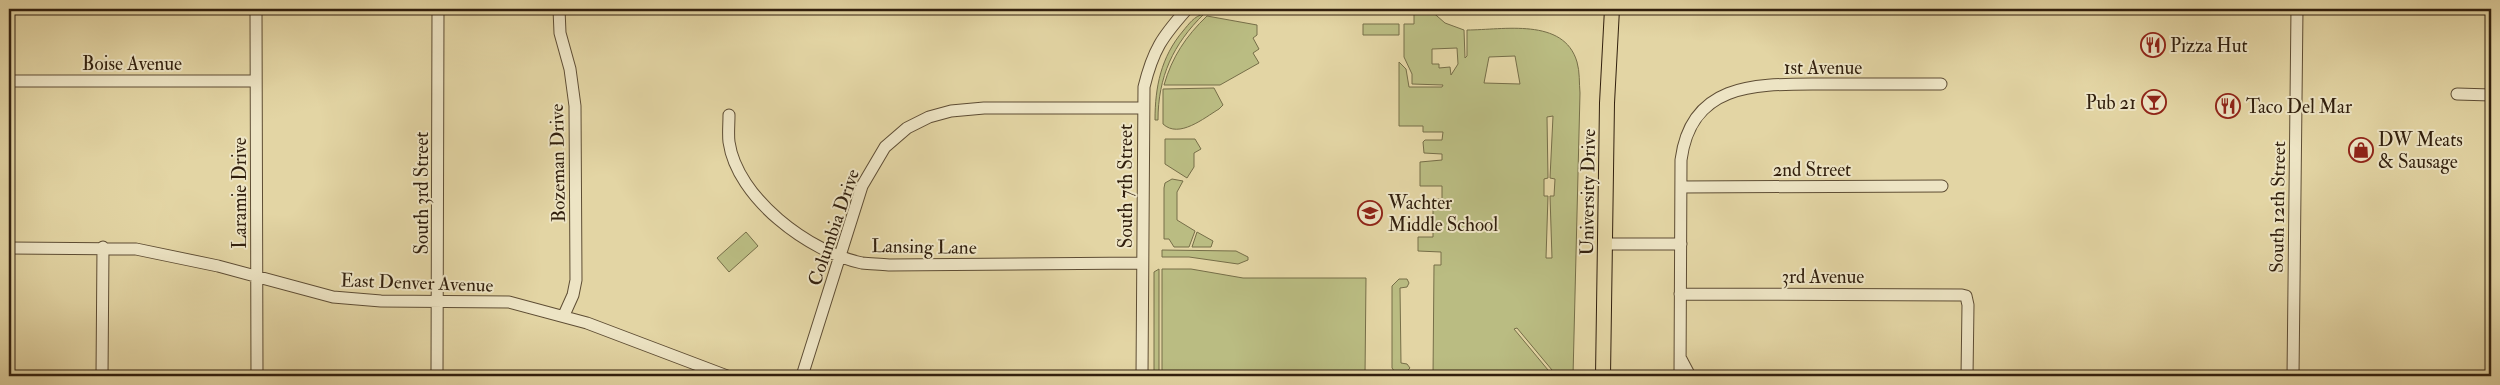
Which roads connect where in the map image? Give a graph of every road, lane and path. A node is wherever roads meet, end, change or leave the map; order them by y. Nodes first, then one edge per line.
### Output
1 (256, 9) edge
2 (438, 9) edge
3 (559, 9) edge
4 (1187, 9) edge
5 (1612, 9) edge
6 (2297, 9) edge
7 (9, 81) edge
8 (256, 81) junction
9 (1941, 84) dead end
10 (2457, 94) dead end
11 (2491, 95) edge
12 (1143, 108) junction
13 (729, 115) dead end
14 (1942, 186) dead end
15 (1681, 187) junction
16 (1606, 244) junction
17 (1680, 244) junction
18 (103, 247) junction
19 (9, 248) edge
20 (840, 255) junction
21 (1142, 263) junction
22 (257, 277) junction
23 (1680, 294) junction
24 (438, 301) junction
25 (564, 315) junction
26 (1680, 357) junction
27 (102, 376) edge
28 (257, 376) edge
29 (437, 376) edge
30 (727, 376) edge
31 (802, 376) edge
32 (1142, 376) edge
33 (1603, 376) edge
34 (1680, 376) edge
35 (1690, 376) edge
36 (1967, 376) edge
37 (2293, 376) edge

1 - 8 street, Laramie Drive
2 - 24 street, South 3rd Street
3 - 25 street, Bozeman Drive
4 - 12 street, South 7th Street
5 - 16 main road, University Drive
6 - 37 street, South 12th Street
7 - 8 street, Boise Avenue
8 - 22 street, Laramie Drive
9 - 15 street, 1st Avenue
10 - 11 street
12 - 20 street, Columbia Drive
12 - 21 street, South 7th Street
13 - 20 street, Lansing Lane
14 - 15 street, 2nd Street
15 - 17 street
16 - 17 street
16 - 33 main road, University Drive
17 - 23 street
18 - 19 street, East Denver Avenue
18 - 22 street, East Denver Avenue
18 - 27 street
20 - 21 street, Lansing Lane
20 - 31 street, Columbia Drive
21 - 32 street, South 7th Street
22 - 24 street, East Denver Avenue
22 - 28 street, Laramie Drive
23 - 26 street
23 - 36 street, 3rd Avenue
24 - 25 street, East Denver Avenue
24 - 29 street, South 3rd Street
25 - 30 street, East Denver Avenue
26 - 34 street
26 - 35 street

